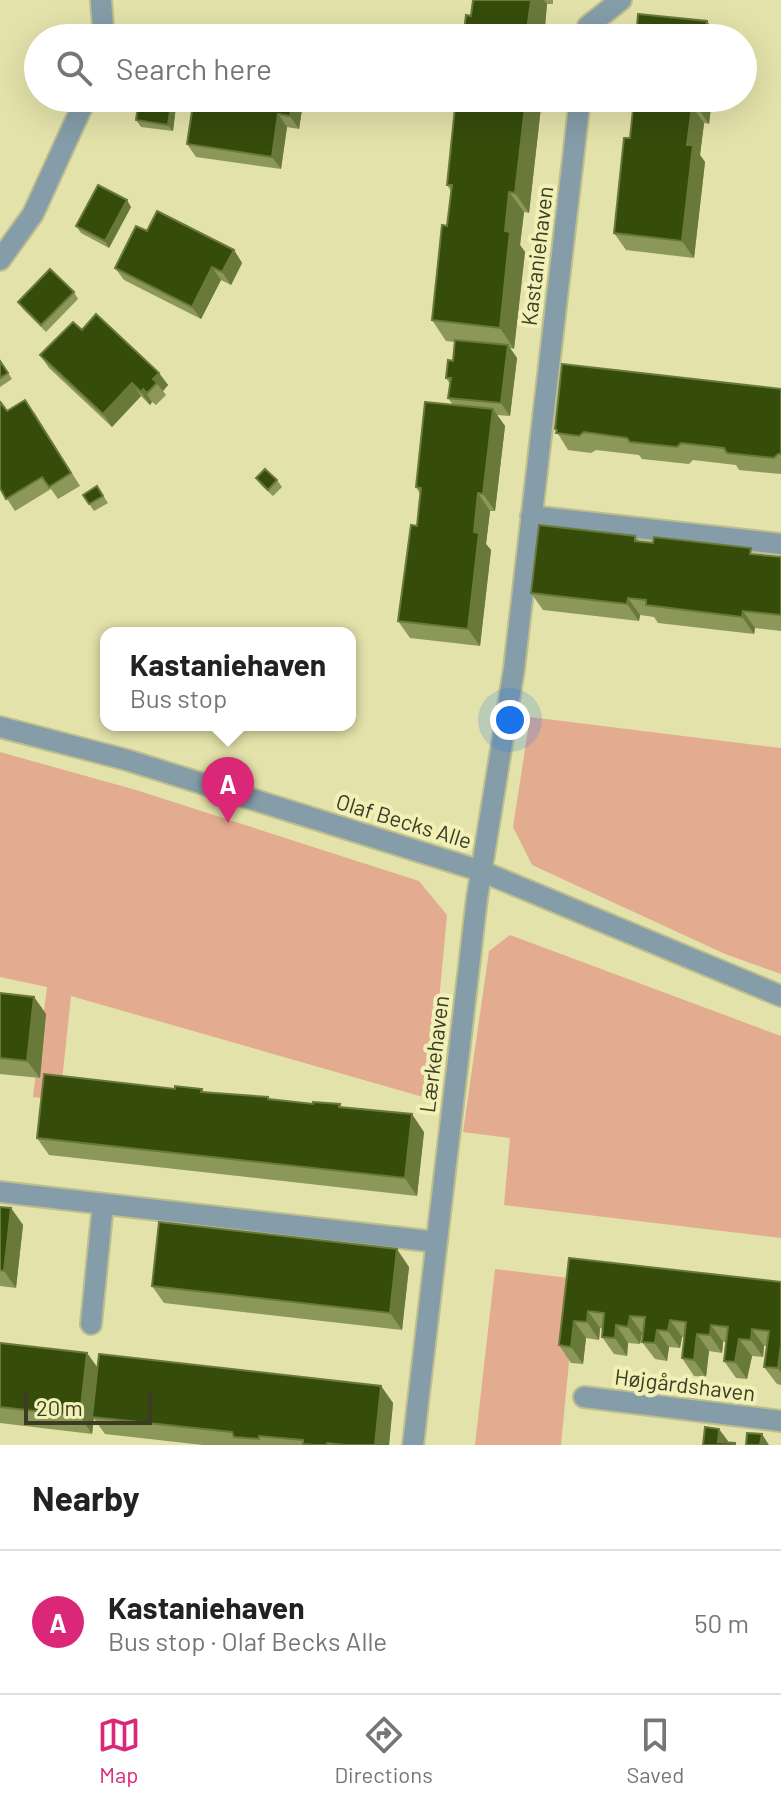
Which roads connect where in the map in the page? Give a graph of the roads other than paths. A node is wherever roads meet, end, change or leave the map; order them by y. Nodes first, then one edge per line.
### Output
1 (101, 0) edge
2 (621, 0) edge
3 (103, 24) edge
4 (591, 24) edge
5 (80, 112) edge
6 (578, 112) edge
7 (0, 260) edge
8 (531, 516) junction
9 (781, 544) edge
10 (0, 727) edge
11 (481, 871) junction
12 (781, 996) edge
13 (0, 1192) edge
14 (103, 1204) junction
15 (437, 1242) junction
16 (91, 1324) dead end
17 (584, 1397) dead end
18 (781, 1421) edge
19 (413, 1445) edge

1 - 3 street
2 - 4 street
5 - 7 street
6 - 8 street, Kastaniehaven
8 - 9 street
8 - 11 street, Kastaniehaven
10 - 11 street, Olaf Becks Alle
11 - 12 street, Olaf Becks Alle
11 - 15 street, Lærkehaven
13 - 14 street
14 - 15 street
14 - 16 street
15 - 19 street, Lærkehaven
17 - 18 street, Højgårdshaven

